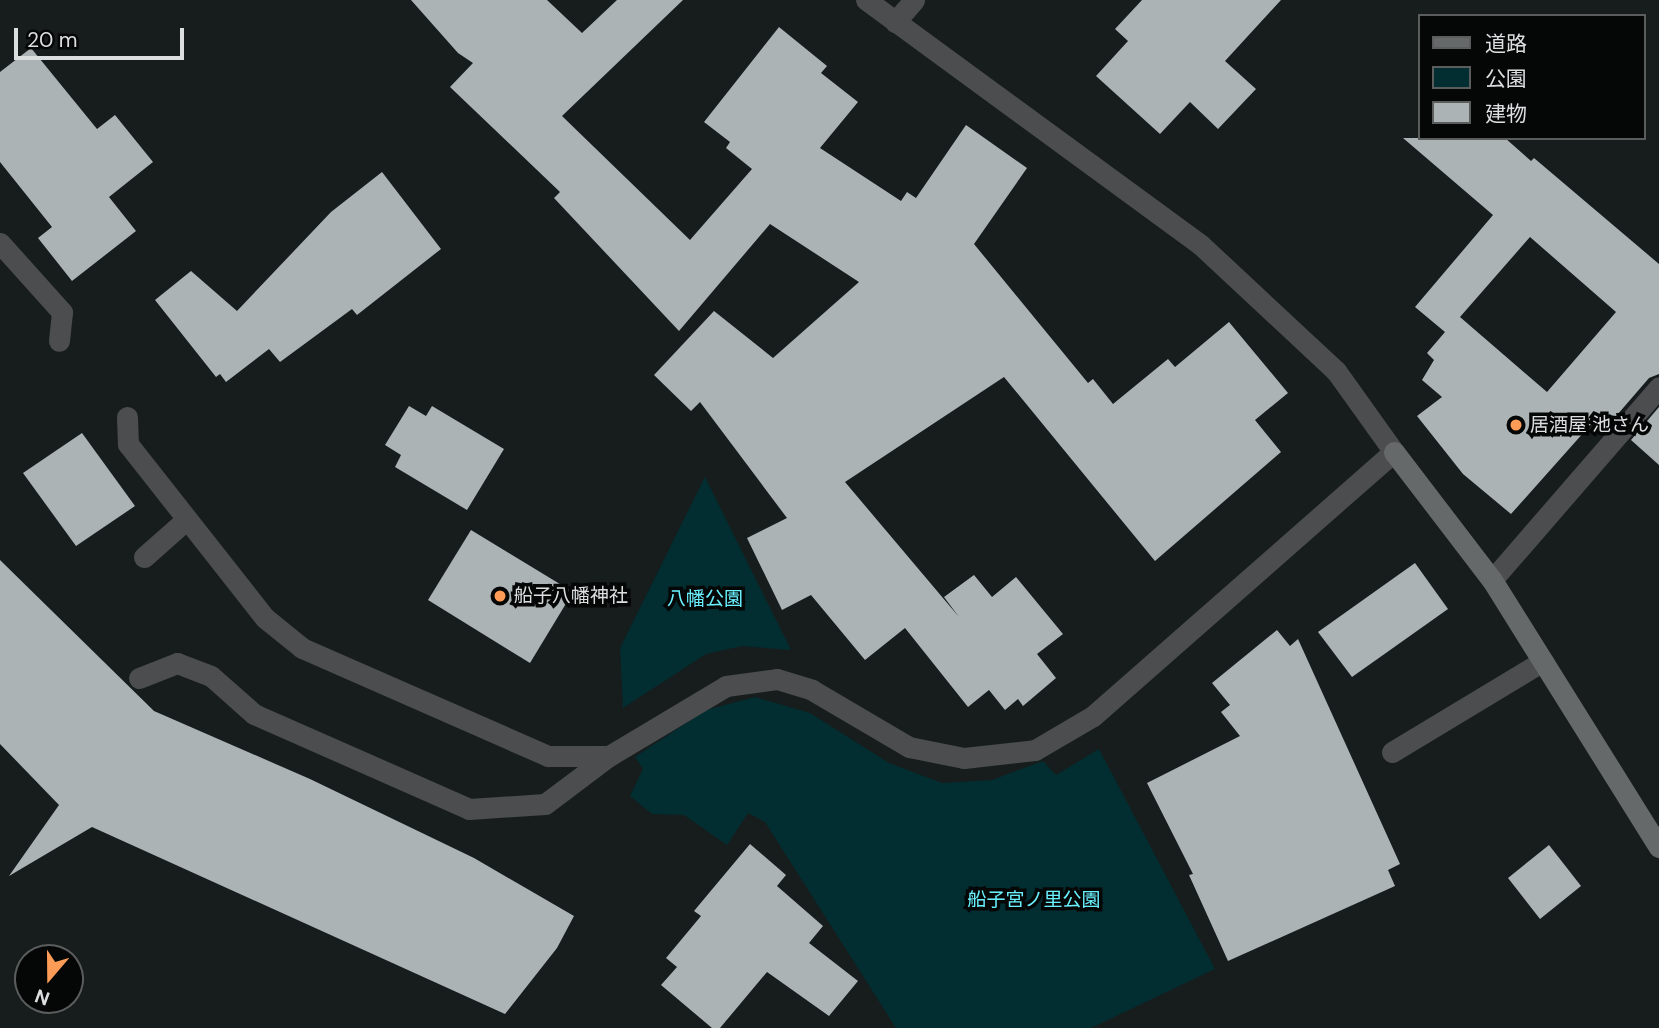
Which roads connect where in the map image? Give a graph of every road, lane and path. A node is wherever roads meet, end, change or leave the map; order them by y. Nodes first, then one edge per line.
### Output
1 (866, 0) edge
2 (914, 0) edge
3 (895, 22) junction
4 (0, 243) edge
5 (59, 341) dead end
6 (1659, 387) edge
7 (127, 417) dead end
8 (1394, 452) junction
9 (186, 520) junction
10 (144, 557) dead end
11 (1492, 580) junction
12 (1543, 661) junction
13 (139, 678) dead end
14 (1392, 752) dead end
15 (609, 756) junction
16 (1659, 847) edge

1 - 3 street
2 - 3 street
3 - 8 street
4 - 5 street
6 - 11 street
7 - 9 street
8 - 11 street
8 - 15 street
9 - 10 street
9 - 15 street
11 - 12 street
12 - 14 street
12 - 16 street
13 - 15 street

